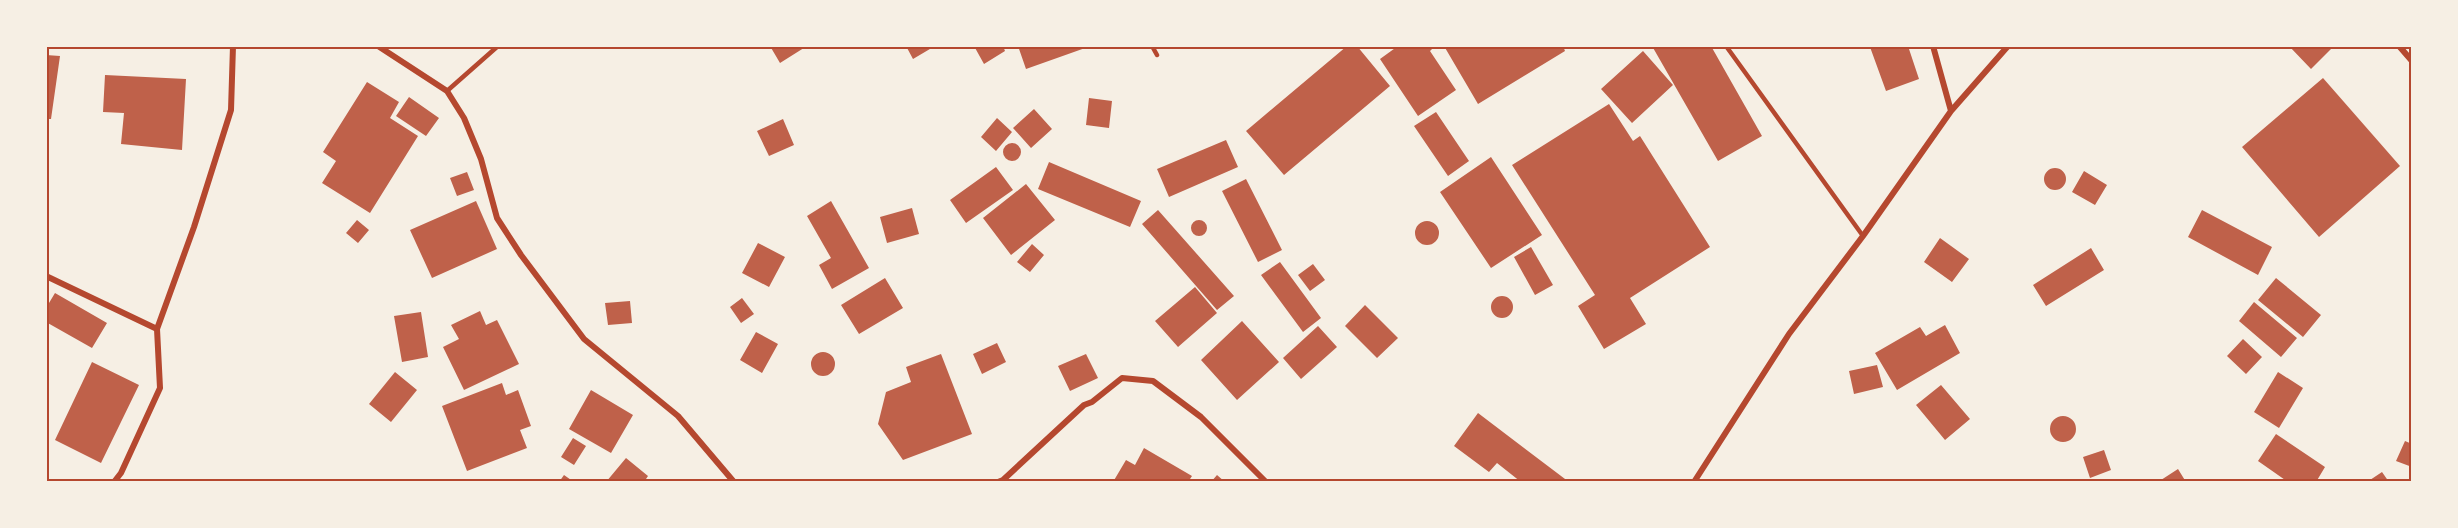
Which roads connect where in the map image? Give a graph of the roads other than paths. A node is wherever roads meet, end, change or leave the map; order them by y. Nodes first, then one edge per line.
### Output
1 (233, 46) edge
2 (378, 46) edge
3 (498, 46) edge
4 (1152, 46) edge
5 (1726, 46) edge
6 (1933, 46) edge
7 (2008, 46) edge
8 (2399, 46) edge
9 (1157, 55) dead end
10 (2412, 61) edge
11 (447, 91) junction
12 (1951, 111) junction
13 (1863, 236) junction
14 (46, 276) edge
15 (157, 329) junction
16 (114, 482) edge
17 (734, 482) edge
18 (998, 482) edge
19 (1266, 482) edge
20 (1694, 482) edge

1 - 15 street
2 - 11 street
3 - 11 lane
4 - 9 lane
5 - 13 lane
6 - 12 street
7 - 12 street
8 - 10 street
11 - 17 street
12 - 13 street
13 - 20 street
14 - 15 street
15 - 16 street
18 - 19 street

